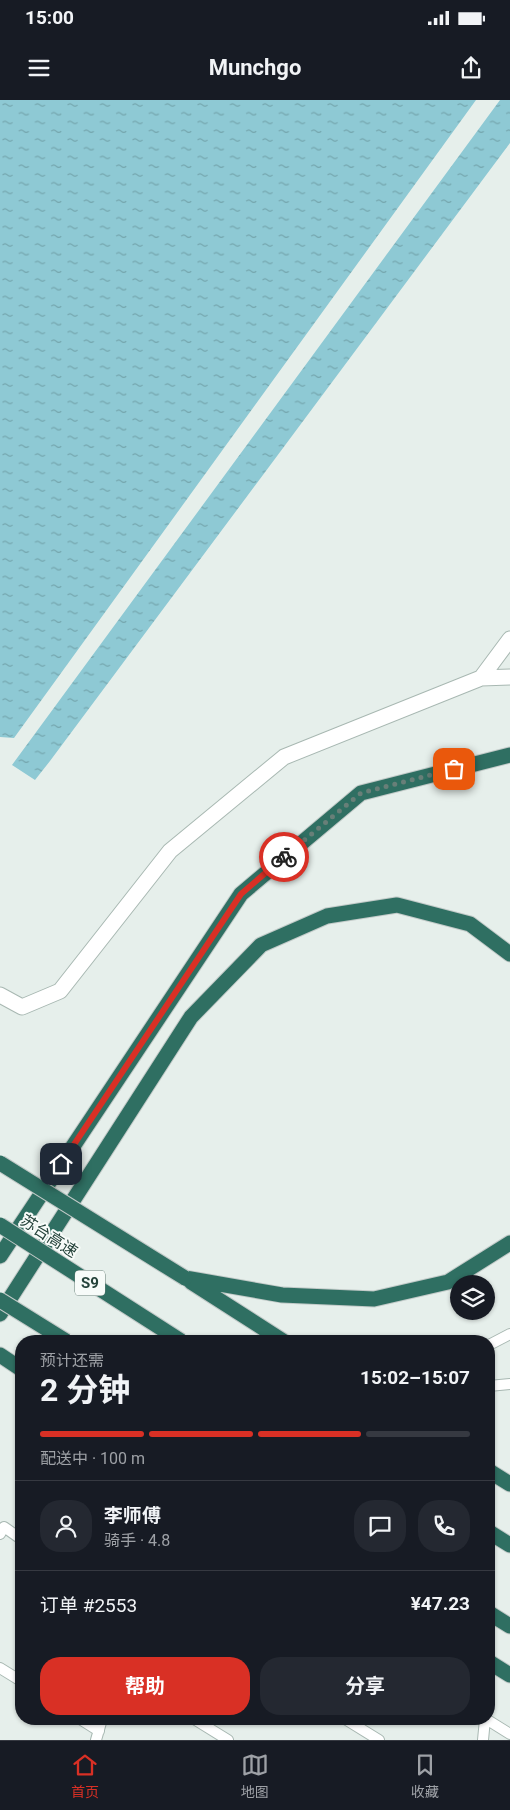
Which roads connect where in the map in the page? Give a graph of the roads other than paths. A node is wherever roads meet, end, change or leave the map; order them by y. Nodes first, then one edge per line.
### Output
1 (510, 639) edge
2 (510, 677) edge
3 (481, 678) junction
4 (510, 756) edge
5 (510, 954) edge
6 (0, 995) edge
7 (0, 1163) edge
8 (0, 1225) edge
9 (510, 1243) edge
10 (0, 1256) edge
11 (185, 1278) junction
12 (0, 1300) edge
13 (0, 1314) edge
14 (510, 1334) edge
15 (56, 1335) edge
16 (172, 1335) edge
17 (274, 1335) edge
18 (495, 1342) edge
19 (0, 1355) edge
20 (15, 1364) edge
21 (510, 1384) edge
22 (495, 1385) edge
23 (495, 1475) edge
24 (510, 1484) edge
25 (0, 1534) edge
26 (15, 1535) edge
27 (495, 1536) edge
28 (510, 1545) edge
29 (495, 1617) edge
30 (510, 1626) edge
31 (495, 1666) edge
32 (0, 1668) edge
33 (510, 1676) edge
34 (15, 1677) edge
35 (86, 1725) edge
36 (204, 1725) edge
37 (355, 1725) edge
38 (485, 1725) edge
39 (495, 1725) edge
40 (510, 1734) edge
41 (98, 1736) edge
42 (228, 1740) edge
43 (379, 1740) edge
44 (483, 1740) edge

1 - 3 street
2 - 3 street
3 - 6 street
4 - 10 highway
5 - 13 highway
7 - 11 highway, bridge
8 - 16 highway, 苏台高速 / S9, bridge
9 - 11 highway
11 - 17 highway
12 - 15 highway, bridge
14 - 18 lane
19 - 20 highway
21 - 22 lane
23 - 24 highway
25 - 26 lane
27 - 28 highway
29 - 30 highway
31 - 33 highway
32 - 34 lane
35 - 41 lane
36 - 42 lane
37 - 43 lane
38 - 44 lane
39 - 40 lane

